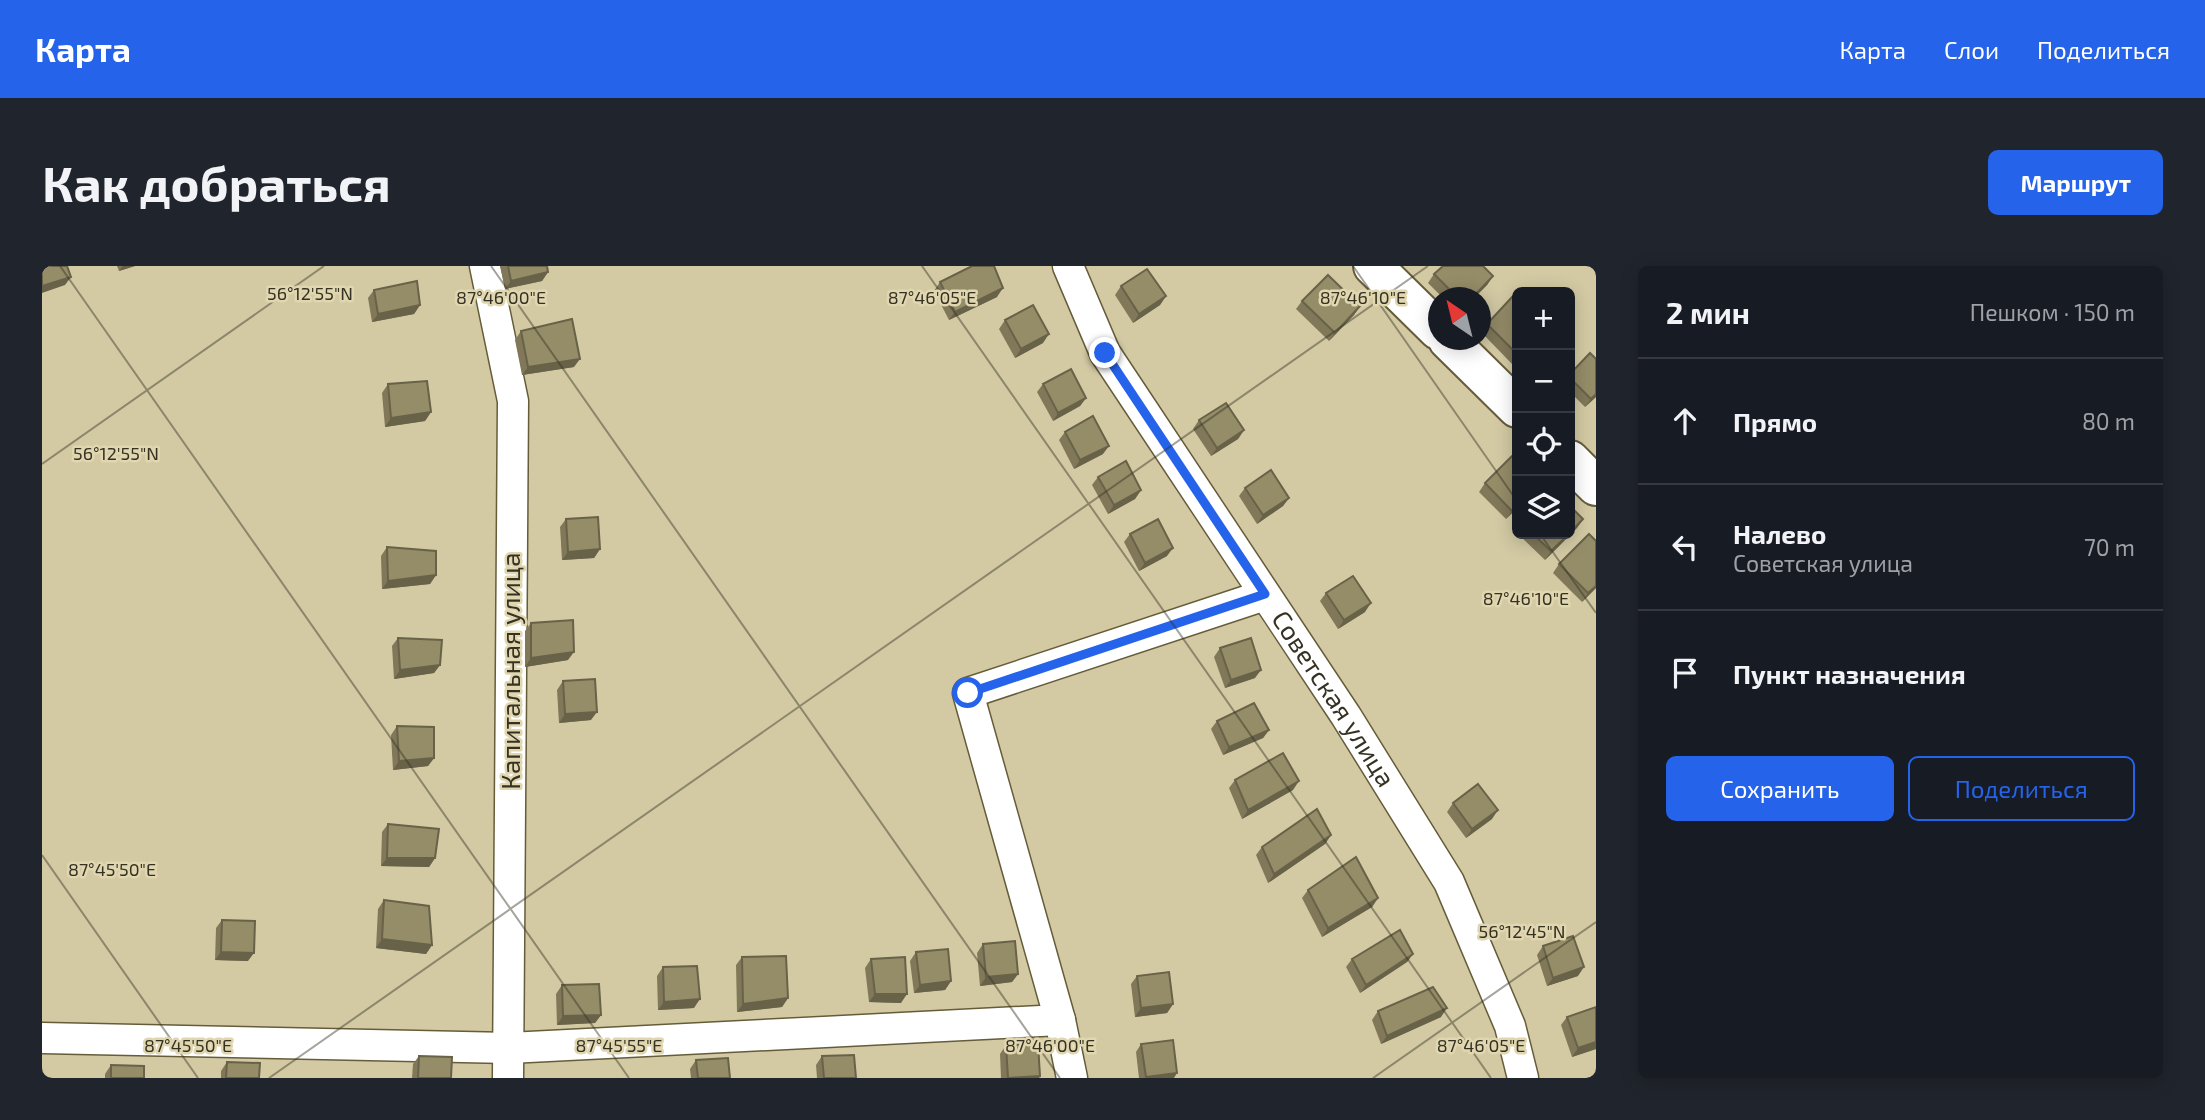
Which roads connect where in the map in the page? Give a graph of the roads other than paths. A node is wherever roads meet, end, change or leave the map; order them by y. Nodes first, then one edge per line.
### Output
1 (485, 266) edge
2 (1068, 266) edge
3 (1373, 266) edge
4 (1428, 321) edge
5 (1458, 350) edge
6 (1512, 403) edge
7 (1575, 465) edge
8 (1596, 486) edge
9 (1265, 594) junction
10 (1060, 1020) junction
11 (42, 1038) edge
12 (509, 1048) junction
13 (508, 1078) edge
14 (1072, 1078) edge
15 (1523, 1078) edge

1 - 12 street, Капитальная улица
2 - 9 street, Советская улица
3 - 4 main road
5 - 6 main road
7 - 8 main road
9 - 10 street
9 - 15 street, Советская улица
10 - 12 street
10 - 14 street
11 - 12 street
12 - 13 street, Капитальная улица

